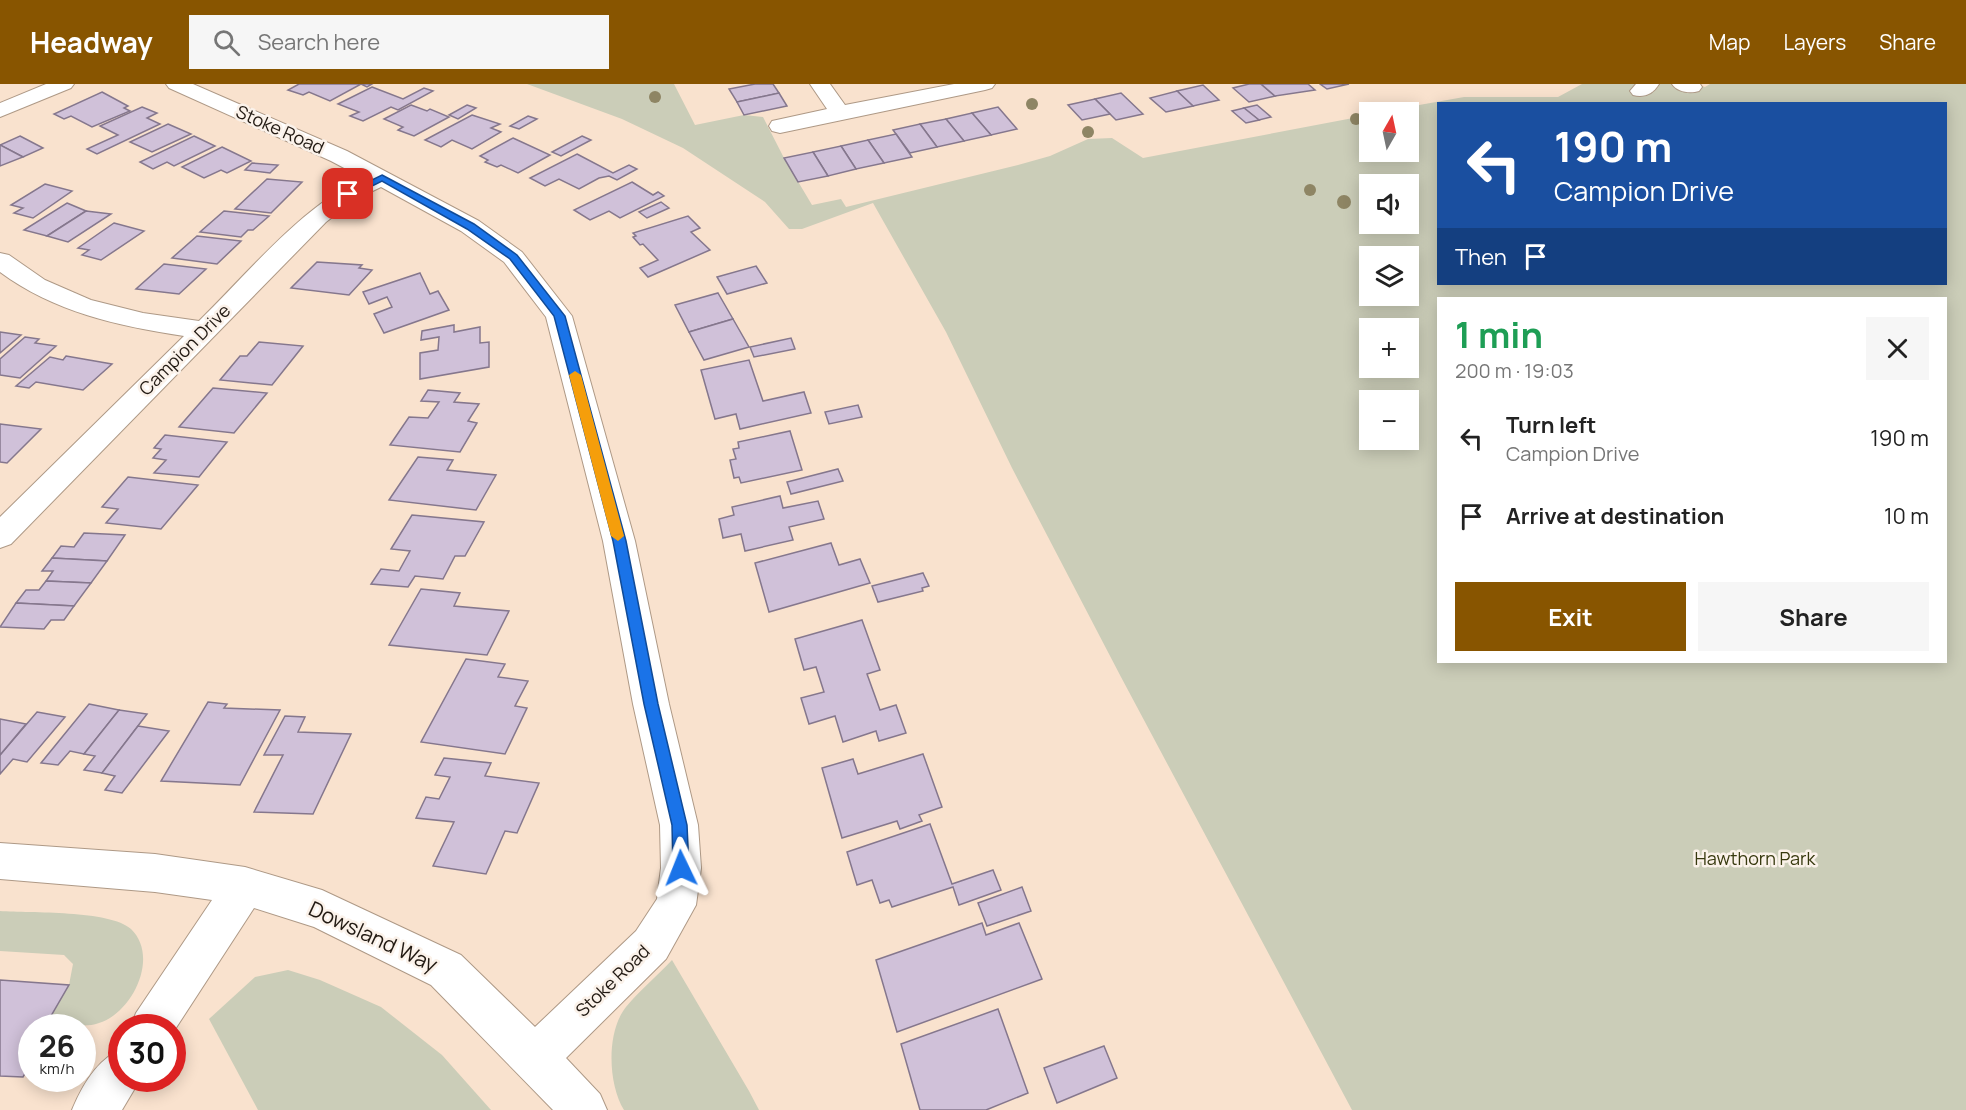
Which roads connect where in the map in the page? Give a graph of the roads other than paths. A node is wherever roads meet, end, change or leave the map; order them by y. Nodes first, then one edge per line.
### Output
1 (64, 84) edge
2 (820, 84) edge
3 (985, 84) edge
4 (180, 85) edge
5 (0, 111) edge
6 (840, 113) junction
7 (780, 126) dead end
8 (382, 178) junction
9 (0, 260) edge
10 (206, 330) junction
11 (0, 536) edge
12 (0, 861) edge
13 (244, 886) junction
14 (160, 1014) edge
15 (535, 1057) junction
16 (108, 1091) edge
17 (95, 1110) edge
18 (584, 1110) edge

1 - 5 street
2 - 6 street
3 - 6 street
4 - 8 street, Stoke Road
6 - 7 street
8 - 10 street, Campion Drive
8 - 15 street, Stoke Road
9 - 10 street
10 - 11 street, Campion Drive
12 - 13 street, Dowsland Way
13 - 14 street
13 - 15 street, Dowsland Way
15 - 18 street
16 - 17 street

